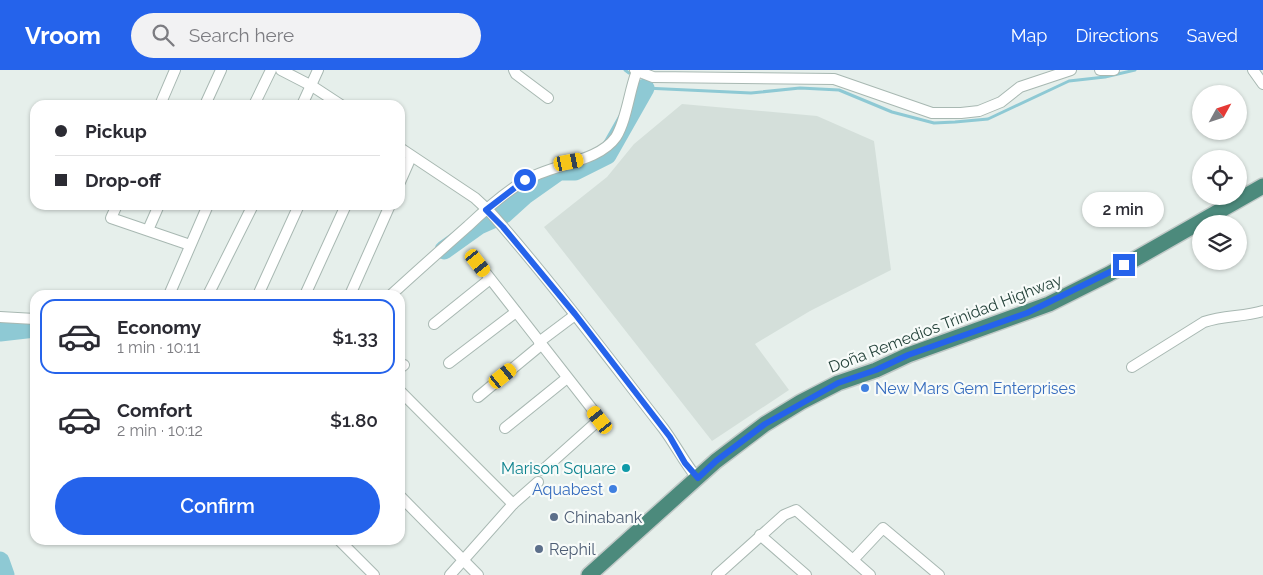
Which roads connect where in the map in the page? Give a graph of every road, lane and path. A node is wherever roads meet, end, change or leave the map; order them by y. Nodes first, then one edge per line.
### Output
1 (175, 70) edge
2 (221, 70) edge
3 (271, 70) edge
4 (281, 70) edge
5 (318, 70) edge
6 (514, 70) edge
7 (1071, 70) edge
8 (1100, 70) edge
9 (1114, 70) edge
10 (1253, 70) edge
11 (636, 71) edge
12 (810, 74) edge
13 (1263, 84) edge
14 (312, 86) junction
15 (548, 98) dead end
16 (162, 100) edge
17 (207, 100) edge
18 (256, 100) edge
19 (305, 100) edge
20 (333, 100) edge
21 (405, 152) edge
22 (411, 157) junction
23 (405, 171) edge
24 (1263, 186) edge
25 (114, 210) edge
26 (157, 210) edge
27 (206, 210) edge
28 (250, 210) edge
29 (298, 210) edge
30 (344, 210) edge
31 (388, 210) edge
32 (488, 211) junction
33 (148, 230) junction
34 (190, 245) junction
35 (478, 263) dead end
36 (490, 279) junction
37 (171, 290) edge
38 (210, 290) edge
39 (260, 290) edge
40 (307, 290) edge
41 (352, 290) edge
42 (397, 290) edge
43 (1263, 311) edge
44 (516, 312) junction
45 (575, 314) junction
46 (0, 317) edge
47 (30, 319) edge
48 (434, 324) dead end
49 (540, 344) junction
50 (449, 363) dead end
51 (1132, 367) dead end
52 (568, 378) junction
53 (405, 396) edge
54 (478, 397) dead end
55 (505, 428) dead end
56 (543, 470) dead end
57 (698, 478) junction
58 (538, 482) dead end
59 (405, 501) edge
60 (513, 504) junction
61 (760, 535) junction
62 (344, 545) edge
63 (464, 560) junction
64 (853, 560) junction
65 (374, 575) edge
66 (450, 575) edge
67 (478, 575) edge
68 (589, 575) edge
69 (717, 575) edge
70 (806, 575) edge
71 (870, 575) edge
72 (939, 575) edge

1 - 16 street
2 - 17 street
3 - 18 street
4 - 14 street
5 - 14 street
6 - 15 street
7 - 12 street
8 - 9 street
10 - 13 street
11 - 12 street
11 - 32 street
14 - 19 street
14 - 20 street
21 - 22 street
22 - 23 street
22 - 32 street
24 - 57 highway, Doña Remedios Trinidad Highway
25 - 33 street
26 - 33 street
27 - 34 street
28 - 38 street
29 - 39 street
30 - 40 street
31 - 41 street
32 - 42 street
32 - 45 street
33 - 34 street
34 - 37 street
35 - 36 street
36 - 44 street
36 - 48 street
43 - 51 street
44 - 49 street
44 - 50 street
45 - 49 street
45 - 57 street
46 - 47 street
49 - 52 street
49 - 54 street
52 - 55 street
52 - 56 street
53 - 60 street
57 - 68 highway, Doña Remedios Trinidad Highway
58 - 60 street
59 - 63 street
60 - 63 street
61 - 64 street
61 - 69 street
61 - 70 street
62 - 65 street
63 - 66 street
63 - 67 street
64 - 71 street
64 - 72 street

